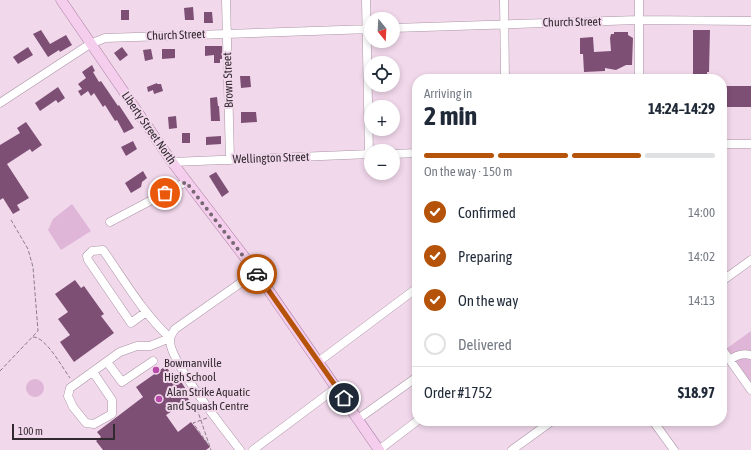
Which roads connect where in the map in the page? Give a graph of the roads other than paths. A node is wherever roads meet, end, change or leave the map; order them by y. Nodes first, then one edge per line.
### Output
1 (61, 0) edge
2 (226, 0) edge
3 (366, 0) edge
4 (504, 0) edge
5 (639, 0) edge
6 (367, 12) edge
7 (638, 20) junction
8 (751, 21) edge
9 (505, 24) junction
10 (400, 28) edge
11 (364, 29) edge
12 (227, 34) junction
13 (90, 44) junction
14 (369, 48) edge
15 (505, 74) edge
16 (638, 74) edge
17 (2, 99) edge
18 (370, 144) edge
19 (727, 144) edge
20 (751, 144) edge
21 (412, 153) edge
22 (364, 154) edge
23 (400, 154) edge
24 (230, 160) junction
25 (172, 162) junction
26 (186, 182) junction
27 (110, 222) dead end
28 (751, 260) edge
29 (256, 272) junction
30 (727, 277) edge
31 (412, 292) edge
32 (146, 312) junction
33 (170, 338) junction
34 (751, 355) edge
35 (727, 356) edge
36 (730, 360) junction
37 (153, 361) dead end
38 (107, 362) junction
39 (318, 362) junction
40 (93, 372) junction
41 (412, 381) edge
42 (336, 388) junction
43 (751, 390) edge
44 (358, 419) junction
45 (412, 425) edge
46 (545, 426) edge
47 (657, 426) edge
48 (240, 450) edge
49 (253, 450) edge
50 (379, 450) edge
51 (512, 450) edge
52 (674, 450) edge

1 - 13 main road, Liberty Street North
2 - 12 street, Brown Street
3 - 6 street
4 - 9 street
5 - 7 street
7 - 8 street, Church Street
7 - 9 street, Church Street
7 - 16 street
9 - 10 street, Church Street
9 - 15 street
11 - 12 street, Church Street
12 - 13 street, Church Street
12 - 24 street, Brown Street
13 - 17 street, Church Street
13 - 25 main road, Liberty Street North
14 - 18 street
19 - 20 street
21 - 23 street
22 - 24 street, Wellington Street
24 - 25 street, Wellington Street
25 - 26 main road, Liberty Street North
26 - 27 street
26 - 29 main road, Liberty Street North
28 - 30 street
29 - 33 street
29 - 39 main road, Liberty Street North
31 - 39 street
32 - 32 street
32 - 33 street
33 - 38 street
33 - 48 street
34 - 36 street
35 - 36 street
36 - 43 street
37 - 38 street
38 - 40 street
39 - 42 main road, Liberty Street North
40 - 40 street
41 - 44 street
42 - 44 main road, Liberty Street North
42 - 49 street
44 - 50 main road, Liberty Street North
45 - 50 street
46 - 51 street
47 - 52 street

